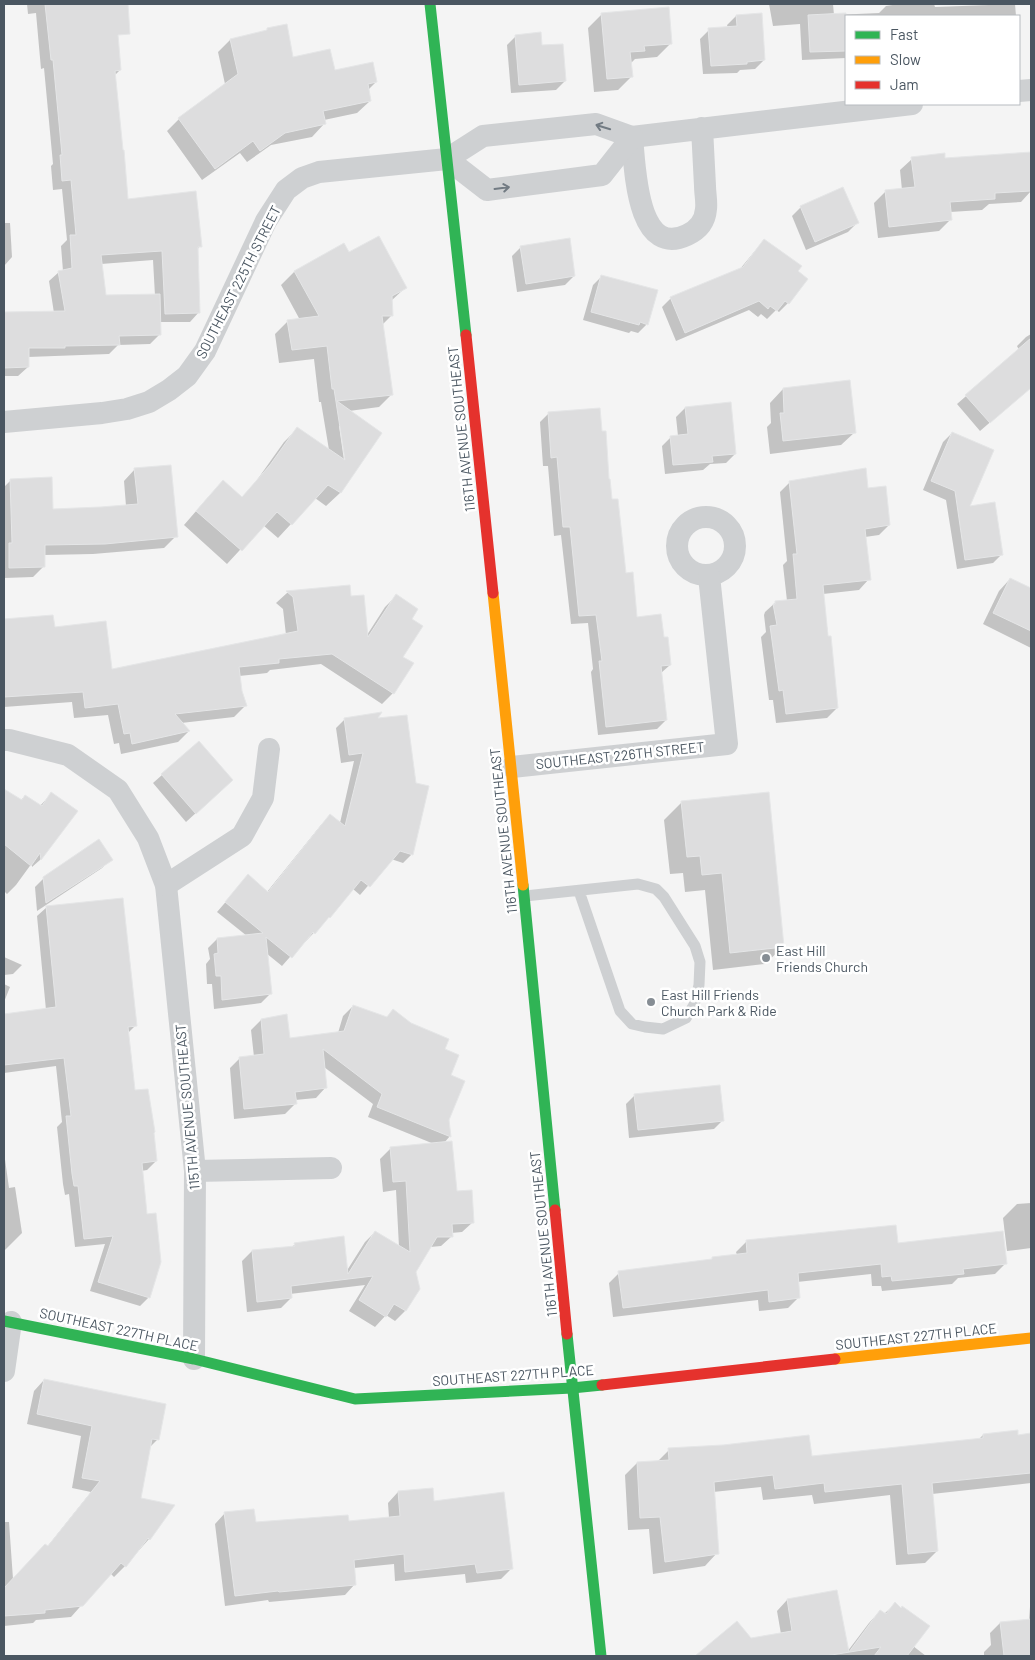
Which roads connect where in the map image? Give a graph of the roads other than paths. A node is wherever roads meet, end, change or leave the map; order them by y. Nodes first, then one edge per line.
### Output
1 (430, 4) edge
2 (903, 105) edge
3 (702, 128) junction
4 (632, 137) junction
5 (447, 159) junction
6 (4, 422) edge
7 (709, 576) dead end
8 (4, 740) edge
9 (269, 749) dead end
10 (512, 767) junction
11 (166, 885) junction
12 (580, 890) junction
13 (525, 896) junction
14 (331, 1168) dead end
15 (195, 1171) junction
16 (8, 1321) edge
17 (1031, 1338) edge
18 (194, 1359) junction
19 (4, 1371) edge
20 (572, 1388) junction
21 (601, 1656) edge

1 - 5 main road, 116TH AVENUE SOUTHEAST
2 - 3 street, SOUTHEAST 225TH STREET
3 - 4 street, SOUTHEAST 225TH STREET
3 - 4 street
4 -> 5 street, SOUTHEAST 225TH STREET
5 -> 4 street
5 - 6 street, SOUTHEAST 225TH STREET
5 - 10 main road, 116TH AVENUE SOUTHEAST
7 - 10 street, SOUTHEAST 226TH STREET
8 - 11 street
9 - 11 street
10 - 13 main road, 116TH AVENUE SOUTHEAST
11 - 15 street, 115TH AVENUE SOUTHEAST
12 - 12 lane
12 - 13 lane
13 - 20 main road, 116TH AVENUE SOUTHEAST
14 - 15 street
15 - 18 street, 115TH AVENUE SOUTHEAST
16 - 18 main road, SOUTHEAST 227TH PLACE
16 - 19 street
17 - 20 main road, SOUTHEAST 227TH PLACE
18 - 20 main road, SOUTHEAST 227TH PLACE
20 - 21 main road, 116TH AVENUE SOUTHEAST

